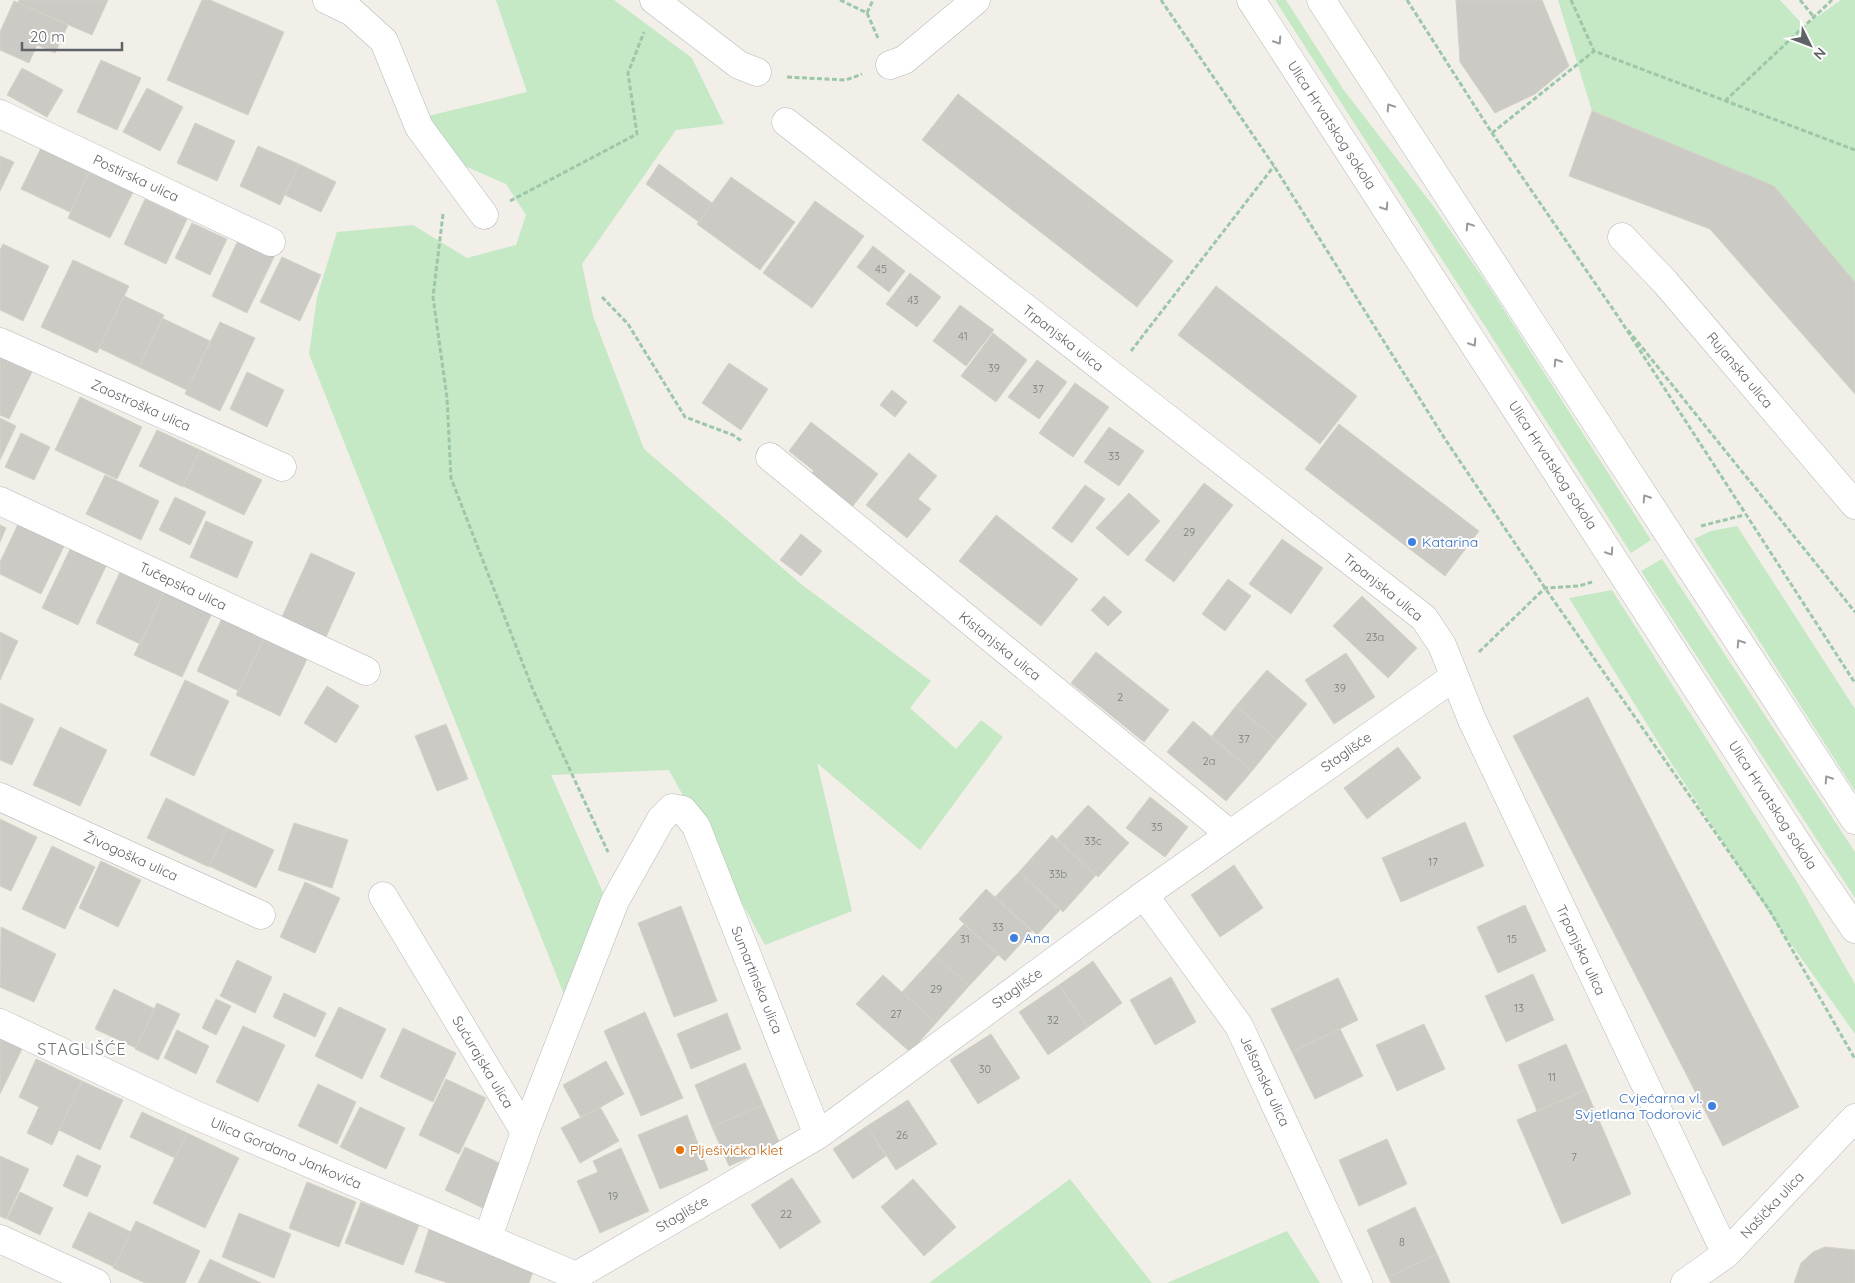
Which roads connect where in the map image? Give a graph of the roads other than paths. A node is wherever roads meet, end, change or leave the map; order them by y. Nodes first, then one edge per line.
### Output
1 (326, 0) edge
2 (976, 0) edge
3 (1251, 0) edge
4 (1321, 0) edge
5 (655, 1) edge
6 (890, 64) road end
7 (757, 72) road end
8 (0, 114) edge
9 (786, 122) dead end
10 (484, 214) road end
11 (1622, 238) dead end
12 (272, 242) dead end
13 (0, 342) edge
14 (770, 457) road end
15 (282, 467) dead end
16 (0, 501) edge
17 (1855, 505) edge
18 (366, 671) dead end
19 (1454, 677) junction
20 (0, 797) edge
21 (1855, 820) edge
22 (1230, 834) junction
23 (1144, 895) junction
24 (384, 896) dead end
25 (261, 915) dead end
26 (1855, 929) edge
27 (0, 1023) edge
28 (1854, 1118) edge
29 (525, 1132) junction
30 (818, 1135) junction
31 (488, 1237) junction
32 (0, 1239) edge
33 (1726, 1254) junction
34 (574, 1279) edge
35 (96, 1283) edge
36 (1358, 1283) edge
37 (1685, 1283) edge

1 - 10 street
2 - 6 street
3 -> 26 street, Ulica Hrvatskog sokola
21 -> 4 street
5 - 7 street
8 - 12 street, Postirska ulica
9 - 19 street, Trpanjska ulica
11 - 17 street, Rujanska ulica
13 - 15 street, Zaostroška ulica
14 - 22 street, Kistanjska ulica
16 - 18 street, Tučepska ulica
19 - 22 street, Staglišće
19 - 33 street, Trpanjska ulica
20 - 25 street, Živogoška ulica
22 - 23 street, Staglišće
23 - 30 street, Staglišće
23 - 36 street, Jelšanska ulica
24 - 29 street, Sućurajska ulica
27 - 31 street, Ulica Gordana Jankovića
28 - 33 street, Našička ulica
29 - 30 street, Sumartinska ulica
29 - 31 street
30 - 34 street, Staglišće
31 - 34 street, Ulica Gordana Jankovića
32 - 35 street
33 - 37 street, Našička ulica

